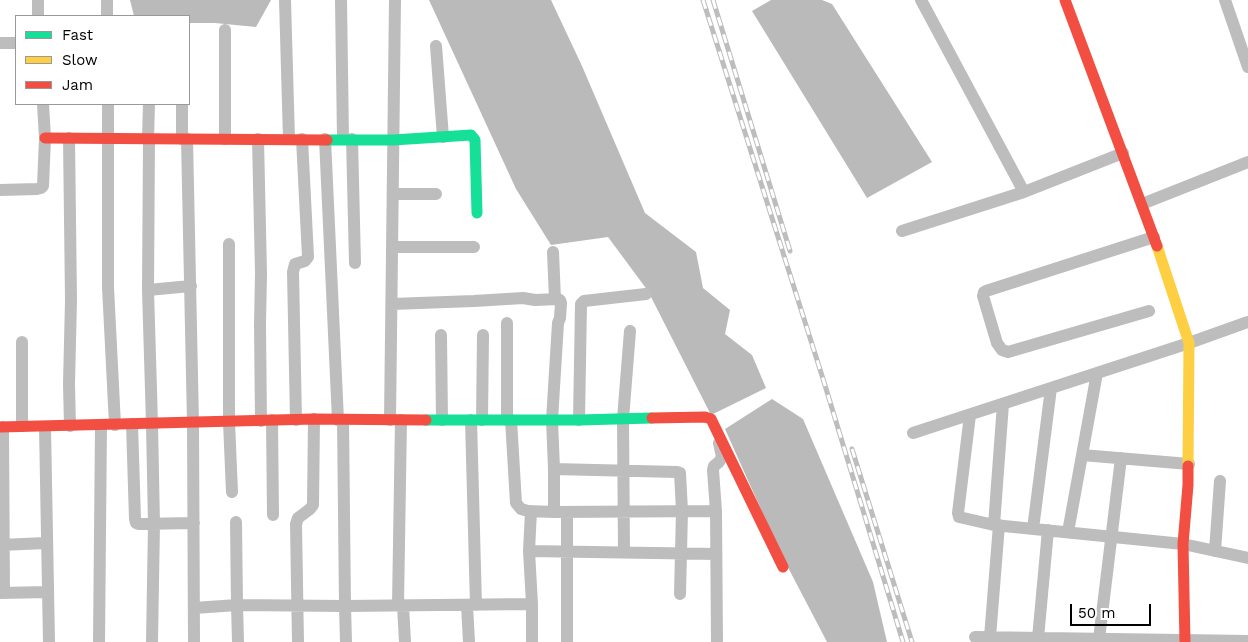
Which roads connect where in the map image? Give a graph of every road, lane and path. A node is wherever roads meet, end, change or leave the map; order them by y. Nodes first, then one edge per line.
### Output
1 (38, 0) edge
2 (107, 0) edge
3 (285, 0) edge
4 (341, 0) edge
5 (395, 0) edge
6 (921, 0) edge
7 (1065, 0) edge
8 (1225, 0) edge
9 (38, 15) edge
10 (107, 15) edge
11 (225, 30) dead end
12 (0, 43) edge
13 (15, 43) edge
14 (436, 46) dead end
15 (1248, 68) edge
16 (43, 105) edge
17 (108, 105) edge
18 (149, 105) edge
19 (182, 105) edge
20 (444, 137) junction
21 (45, 138) junction
22 (69, 138) junction
23 (108, 139) junction
24 (149, 139) junction
25 (184, 139) junction
26 (226, 139) junction
27 (258, 139) junction
28 (289, 139) junction
29 (302, 139) junction
30 (325, 139) junction
31 (347, 139) junction
32 (394, 140) junction
33 (1123, 153) junction
34 (1248, 162) edge
35 (0, 190) edge
36 (1024, 192) junction
37 (393, 194) junction
38 (436, 194) dead end
39 (1142, 204) junction
40 (477, 213) dead end
41 (902, 232) dead end
42 (1154, 237) junction
43 (229, 244) dead end
44 (392, 247) junction
45 (474, 247) dead end
46 (553, 252) dead end
47 (355, 263) dead end
48 (190, 286) junction
49 (148, 290) junction
50 (646, 294) dead end
51 (555, 299) junction
52 (392, 304) junction
53 (1149, 311) dead end
54 (1248, 322) edge
55 (507, 323) dead end
56 (630, 330) dead end
57 (441, 335) dead end
58 (483, 335) dead end
59 (22, 342) dead end
60 (1188, 343) junction
61 (1097, 373) junction
62 (1052, 388) junction
63 (1004, 404) junction
64 (970, 415) junction
65 (314, 419) junction
66 (623, 419) junction
67 (296, 420) junction
68 (340, 420) junction
69 (396, 420) junction
70 (442, 420) junction
71 (477, 420) junction
72 (509, 420) junction
73 (552, 420) junction
74 (579, 420) junction
75 (266, 421) junction
76 (228, 422) junction
77 (193, 423) junction
78 (132, 424) junction
79 (152, 424) junction
80 (101, 425) junction
81 (115, 425) junction
82 (22, 426) junction
83 (70, 426) junction
84 (715, 426) junction
85 (2, 427) edge
86 (45, 427) junction
87 (913, 434) dead end
88 (1082, 455) junction
89 (1121, 458) junction
90 (1189, 464) junction
91 (554, 469) junction
92 (624, 470) junction
93 (1220, 481) dead end
94 (232, 492) dead end
95 (716, 510) junction
96 (531, 511) junction
97 (624, 511) junction
98 (682, 511) junction
99 (554, 512) junction
100 (567, 512) junction
101 (273, 515) dead end
102 (194, 522) junction
103 (236, 522) dead end
104 (154, 524) junction
105 (996, 525) junction
106 (1033, 529) junction
107 (1048, 530) junction
108 (1068, 532) junction
109 (1112, 536) junction
110 (46, 543) junction
111 (2, 544) edge
112 (1183, 544) junction
113 (1215, 550) junction
114 (529, 551) junction
115 (568, 551) junction
116 (624, 552) junction
117 (680, 553) junction
118 (716, 554) junction
119 (1248, 558) edge
120 (783, 567) dead end
121 (48, 592) junction
122 (2, 593) edge
123 (680, 594) dead end
124 (532, 604) junction
125 (237, 605) junction
126 (297, 605) junction
127 (400, 605) junction
128 (472, 605) junction
129 (345, 606) junction
130 (194, 608) junction
131 (975, 637) dead end
132 (990, 637) junction
133 (1038, 638) junction
134 (1099, 639) junction
135 (1185, 641) edge
136 (1248, 641) edge
137 (49, 642) edge
138 (99, 642) edge
139 (152, 642) edge
140 (194, 642) edge
141 (238, 642) edge
142 (298, 642) edge
143 (346, 642) edge
144 (404, 642) edge
145 (469, 642) edge
146 (532, 642) edge
147 (567, 642) edge
148 (717, 642) edge

1 - 9 street
2 - 10 street
3 - 28 street
4 - 31 street
5 - 32 street
6 - 36 street
7 - 33 street
8 - 15 street
11 - 26 street
12 - 13 street
14 - 20 street
16 - 21 street
17 - 23 street
18 - 24 street
19 - 25 street
20 - 32 street
20 - 40 street
21 - 22 street
21 - 35 street
22 - 23 street
22 - 83 street
23 - 24 street
23 - 81 street
24 - 25 street
24 - 49 street
25 - 26 street
25 - 48 street
26 - 27 street
27 - 28 street
27 - 75 street
28 - 29 street
29 - 30 street
29 - 67 street
30 - 31 street
30 - 68 street
31 - 32 street
31 - 47 street
32 - 37 street
33 - 36 street
33 - 39 street
34 - 39 street
36 - 41 street
37 - 38 street
37 - 44 street
39 - 42 street
42 - 53 street
42 - 60 street
43 - 76 street
44 - 45 street
44 - 52 street
46 - 51 street
48 - 49 street
48 - 77 street
49 - 79 street
50 - 74 street
51 - 52 street
51 - 73 street
52 - 69 street
54 - 60 street
55 - 72 street
56 - 66 street
57 - 70 street
58 - 71 street
59 - 82 street
60 - 61 street
60 - 90 street
61 - 62 street
61 - 88 street
62 - 63 street
62 - 106 street
63 - 64 street
63 - 105 street
64 - 87 street
64 - 105 street
65 - 67 street
65 - 68 street
65 - 126 street
66 - 74 street
66 - 84 street
66 - 92 street
67 - 75 street
68 - 69 street
68 - 129 street
69 - 70 street
69 - 127 street
70 - 71 street
71 - 72 street
71 - 128 street
72 - 73 street
72 - 96 street
73 - 74 street
73 - 91 street
75 - 76 street
75 - 101 street
76 - 77 street
76 - 94 street
77 - 79 street
77 - 102 street
78 - 79 street
78 - 81 street
78 - 104 street
79 - 104 street
80 - 81 street
80 - 83 street
80 - 138 street
82 - 85 street
82 - 86 street
83 - 86 street
84 - 95 street
84 - 120 street
85 - 111 street
86 - 110 street
88 - 89 street
88 - 108 street
89 - 90 street
89 - 109 street
90 - 112 street
91 - 92 street
91 - 99 street
92 - 97 street
92 - 98 street
93 - 113 street
95 - 98 street
95 - 118 street
96 - 99 street
96 - 114 street
97 - 98 street
97 - 100 street
97 - 116 street
98 - 117 street
99 - 100 street
100 - 115 street
102 - 104 street
102 - 130 street
103 - 125 street
104 - 139 street
105 - 106 street
105 - 132 street
106 - 107 street
107 - 108 street
107 - 133 street
108 - 109 street
109 - 112 street
109 - 134 street
110 - 111 street
110 - 121 street
111 - 122 street
112 - 113 street
112 - 135 street
113 - 119 street
114 - 115 street
114 - 124 street
115 - 116 street
115 - 147 street
116 - 117 street
117 - 118 street
117 - 123 street
118 - 148 street
121 - 122 street
121 - 137 street
124 - 128 street
124 - 146 street
125 - 126 street
125 - 130 street
125 - 141 street
126 - 129 street
126 - 142 street
127 - 128 street
127 - 129 street
127 - 144 street
128 - 145 street
129 - 143 street
130 - 140 street
131 - 132 street
132 - 133 street
133 - 134 street
134 - 135 street
135 - 136 street

